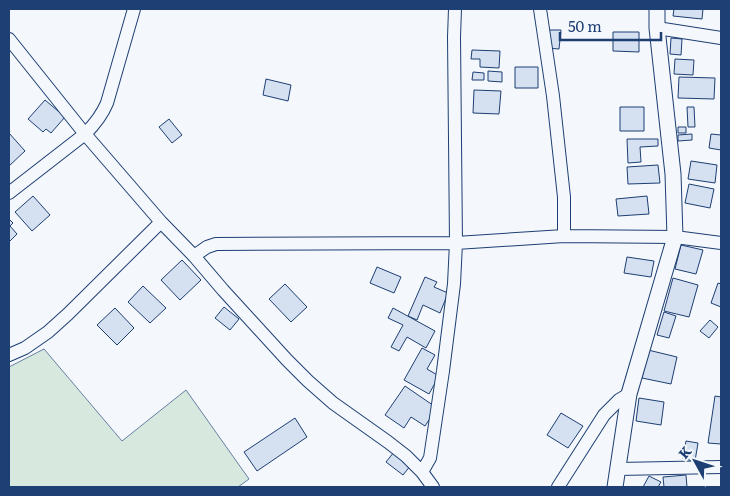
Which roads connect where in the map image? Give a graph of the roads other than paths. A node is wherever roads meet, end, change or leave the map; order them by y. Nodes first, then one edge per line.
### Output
1 (134, 9) edge
2 (455, 9) edge
3 (540, 9) edge
4 (658, 9) edge
5 (658, 28) junction
6 (721, 38) edge
7 (9, 39) edge
8 (86, 134) junction
9 (9, 193) edge
10 (161, 222) junction
11 (564, 236) junction
12 (676, 237) junction
13 (456, 242) junction
14 (721, 243) edge
15 (194, 256) junction
16 (9, 354) edge
17 (628, 394) junction
18 (721, 467) edge
19 (618, 468) junction
20 (422, 472) junction
21 (433, 487) edge
22 (558, 487) edge
23 (615, 487) edge

1 - 8 street
2 - 13 street
3 - 11 street
4 - 5 street
5 - 6 street
5 - 12 street
7 - 8 street
8 - 9 street
8 - 10 street
10 - 15 street
10 - 16 street
11 - 12 street
11 - 13 street
12 - 14 street
12 - 17 street
13 - 15 street
13 - 20 street
15 - 20 street
17 - 19 street
17 - 22 street
18 - 19 street
19 - 23 street
20 - 21 street

